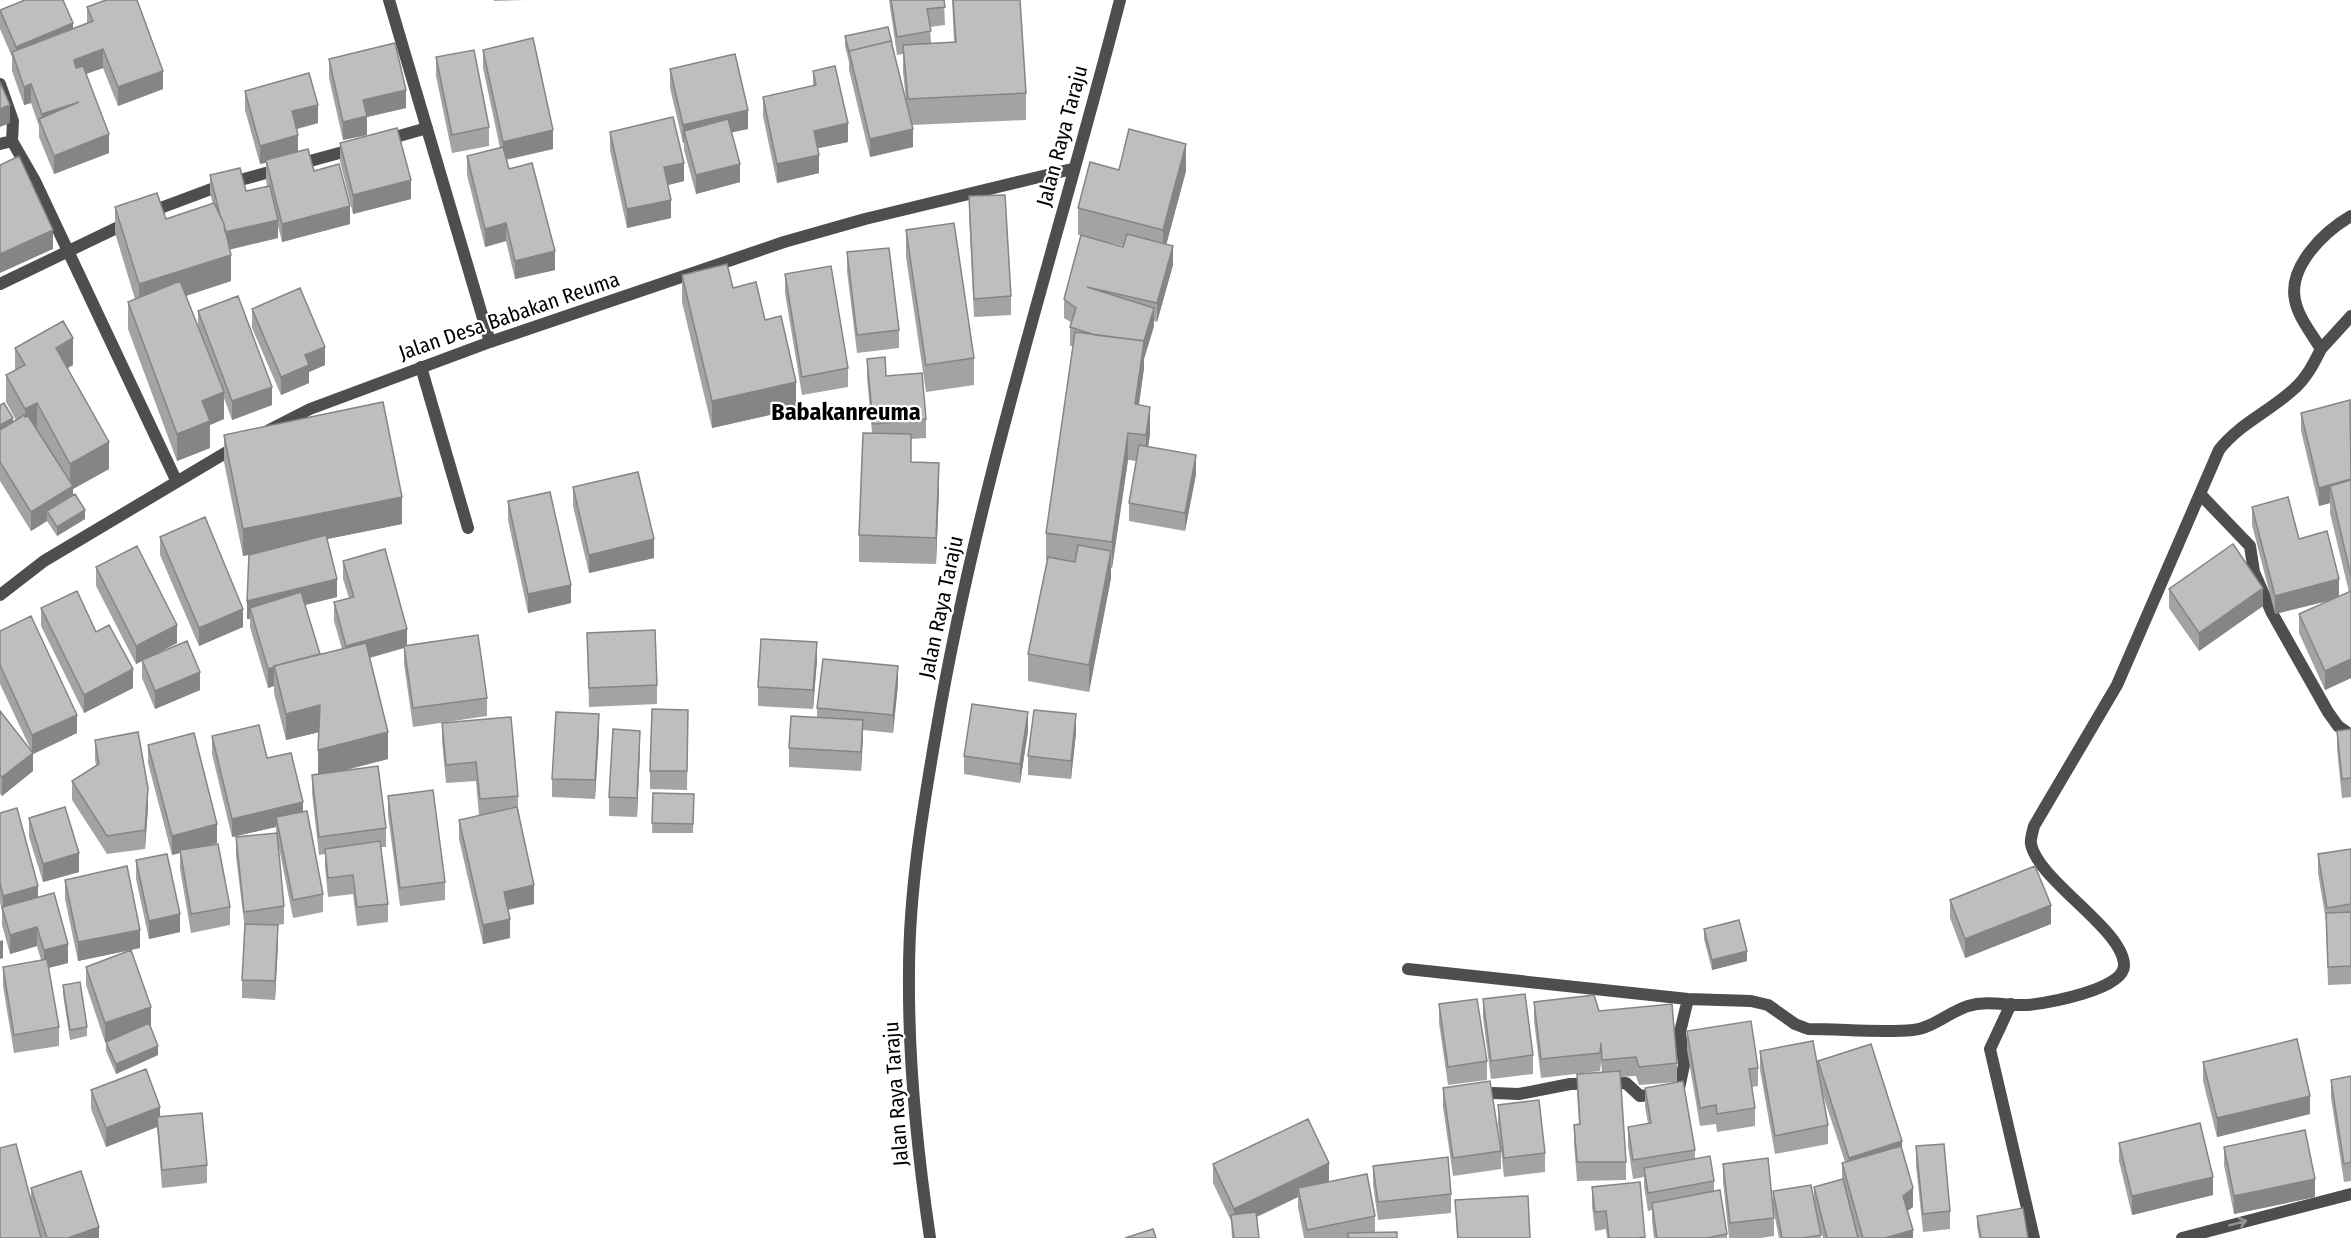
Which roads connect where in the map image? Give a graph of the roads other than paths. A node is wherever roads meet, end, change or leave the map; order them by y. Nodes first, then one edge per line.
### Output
1 (389, 0) edge
2 (1120, 0) edge
3 (0, 84) edge
4 (427, 128) junction
5 (6, 143) edge
6 (1072, 169) junction
7 (2351, 216) edge
8 (69, 250) junction
9 (0, 284) edge
10 (2351, 316) edge
11 (489, 342) junction
12 (2321, 349) junction
13 (421, 367) junction
14 (176, 480) junction
15 (2200, 494) junction
16 (468, 528) dead end
17 (0, 595) edge
18 (2351, 735) edge
19 (1408, 969) dead end
20 (1688, 999) junction
21 (2012, 1004) junction
22 (1493, 1093) edge
23 (2351, 1194) edge
24 (930, 1238) edge
25 (2034, 1238) edge
26 (2182, 1238) edge

1 - 4 street
2 - 6 street, Jalan Raya Taraju
3 - 5 street
4 - 8 street
4 - 11 street
5 - 8 street
6 - 11 street, Jalan Desa Babakan Reuma
6 - 24 street, Jalan Raya Taraju
7 - 12 street
8 - 9 street
8 - 14 street
10 - 12 street
11 - 13 street, Jalan Desa Babakan Reuma
12 - 15 street
13 - 14 street, Jalan Desa Babakan Reuma
13 - 16 street
14 - 17 street, Jalan Desa Babakan Reuma
15 - 18 street
15 - 21 street
19 - 20 street
20 - 21 street
20 - 22 street
21 - 25 street
26 -> 23 street

